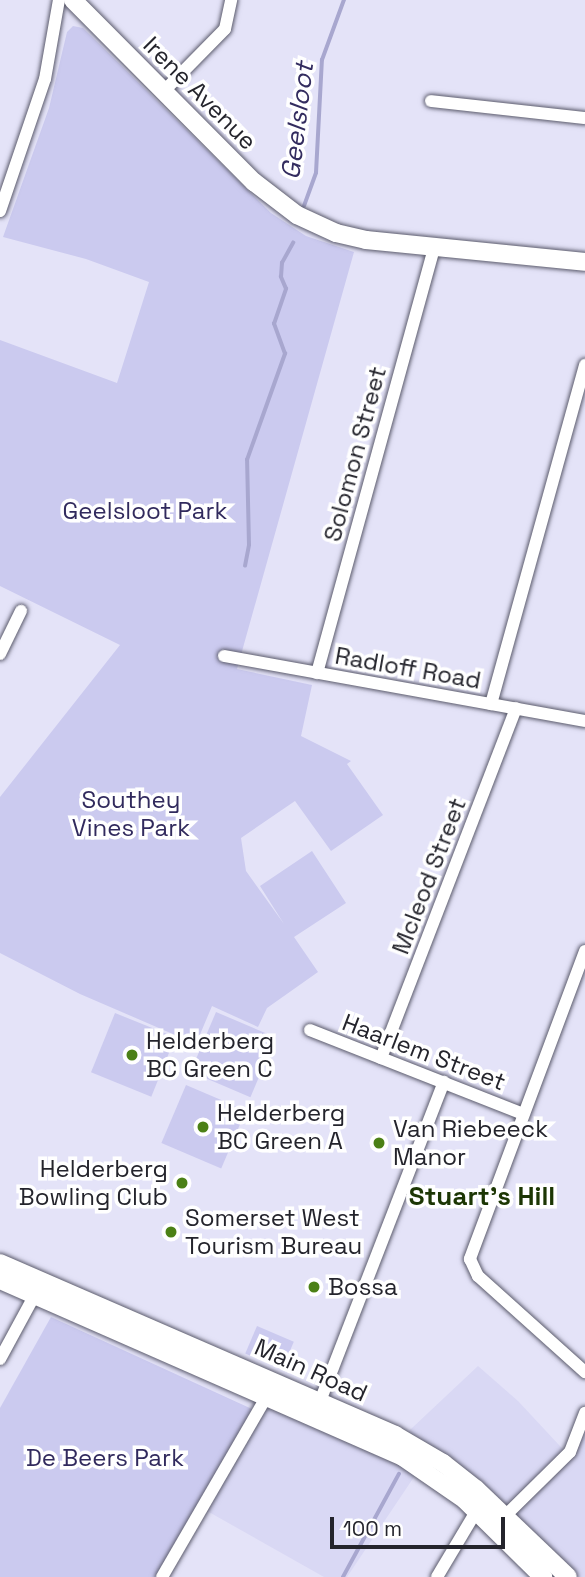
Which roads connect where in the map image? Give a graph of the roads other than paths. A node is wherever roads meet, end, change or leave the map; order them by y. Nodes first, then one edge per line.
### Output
1 (59, 0) edge
2 (73, 0) edge
3 (230, 0) edge
4 (164, 91) junction
5 (430, 101) dead end
6 (585, 118) edge
7 (0, 211) edge
8 (434, 247) junction
9 (585, 262) edge
10 (585, 365) edge
11 (21, 611) dead end
12 (0, 654) edge
13 (224, 656) dead end
14 (317, 673) junction
15 (491, 704) junction
16 (516, 709) junction
17 (585, 721) edge
18 (585, 951) edge
19 (310, 1030) dead end
20 (381, 1058) junction
21 (444, 1083) junction
22 (523, 1114) junction
23 (0, 1263) edge
24 (0, 1280) edge
25 (38, 1288) junction
26 (0, 1359) edge
27 (585, 1372) edge
28 (267, 1396) junction
29 (317, 1408) junction
30 (585, 1413) edge
31 (477, 1510) junction
32 (505, 1516) junction
33 (162, 1577) edge
34 (437, 1577) edge
35 (543, 1577) edge
36 (568, 1577) edge

1 - 7 street
2 - 4 main road, Irene Avenue
3 - 4 street
4 - 8 main road, Irene Avenue
5 - 6 street
8 - 9 main road, Irene Avenue
8 - 14 street, Solomon Street
10 - 15 street
11 - 12 street
13 - 14 street, Radloff Road
14 - 15 street, Radloff Road
15 - 16 street, Radloff Road
16 - 17 street, Radloff Road
16 - 20 street, Mcleod Street
18 - 22 street
19 - 20 street, Haarlem Street
20 - 21 street, Haarlem Street
21 - 22 street, Haarlem Street
21 - 29 street
22 - 27 street
23 - 25 main road, Main Road
24 - 25 main road, Main Road
25 - 26 street
25 - 28 main road, Main Road
25 - 29 main road, Main Road
28 - 29 main road, Main Road
28 - 33 street
29 - 31 main road, Main Road
29 - 32 main road, Main Road
30 - 32 street
31 - 34 street
31 - 35 main road, Main Road
32 - 36 main road, Main Road

